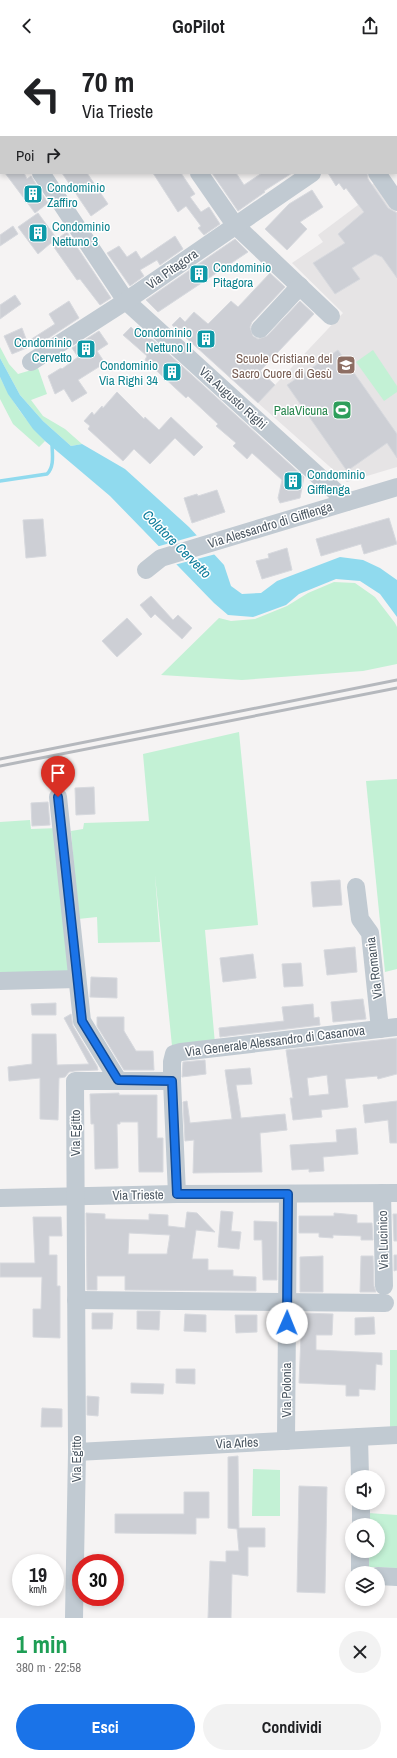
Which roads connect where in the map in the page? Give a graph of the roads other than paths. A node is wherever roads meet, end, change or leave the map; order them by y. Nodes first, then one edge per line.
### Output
1 (42, 174) edge
2 (200, 174) edge
3 (311, 174) edge
4 (378, 174) edge
5 (397, 202) edge
6 (235, 225) junction
7 (300, 286) junction
8 (126, 301) junction
9 (331, 316) dead end
10 (260, 329) dead end
11 (31, 362) dead end
12 (397, 487) edge
13 (347, 502) junction
14 (146, 570) dead end
15 (58, 797) dead end
16 (356, 887) dead end
17 (78, 979) junction
18 (0, 981) edge
19 (389, 1028) edge
20 (118, 1080) junction
21 (172, 1081) junction
22 (390, 1193) edge
23 (177, 1194) junction
24 (288, 1194) junction
25 (75, 1196) junction
26 (0, 1198) edge
27 (76, 1300) junction
28 (287, 1303) junction
29 (397, 1435) edge
30 (359, 1437) junction
31 (286, 1441) junction
32 (77, 1452) junction
33 (360, 1470) edge
34 (385, 1576) edge
35 (397, 1577) edge
36 (74, 1618) edge

1 - 8 street, Via Augusto Righi
2 - 6 street
3 - 6 street, Via Pitagora
4 - 5 street
6 - 7 street
6 - 8 street, Via Pitagora
7 - 9 street
7 - 10 street
8 - 11 street, Via Pitagora
8 - 13 street, Via Augusto Righi
12 - 13 street, Via Alessandro di Gifflenga
13 - 14 street, Via Alessandro di Gifflenga
15 - 17 street
16 - 19 street, Via Romania
17 - 18 street
17 - 20 street
19 - 21 street, Via Generale Alessandro di Casanova
20 - 21 street, Via Egitto
20 - 25 street, Via Egitto
21 - 23 street, Via Generale Alessandro di Casanova
22 - 24 street, Via Trieste
22 - 28 street, Via Lucinico
23 - 24 street, Via Trieste
23 - 25 street, Via Trieste
24 - 28 street, Via Polonia
25 - 26 street, Via Trieste
25 - 27 street, Via Egitto
27 - 28 street
27 - 32 street, Via Egitto
28 - 31 street, Via Polonia
29 - 30 street, Via Arles
30 - 31 street, Via Arles
30 - 33 street
31 - 32 street, Via Arles
32 - 36 street, Via Egitto
34 - 35 street

